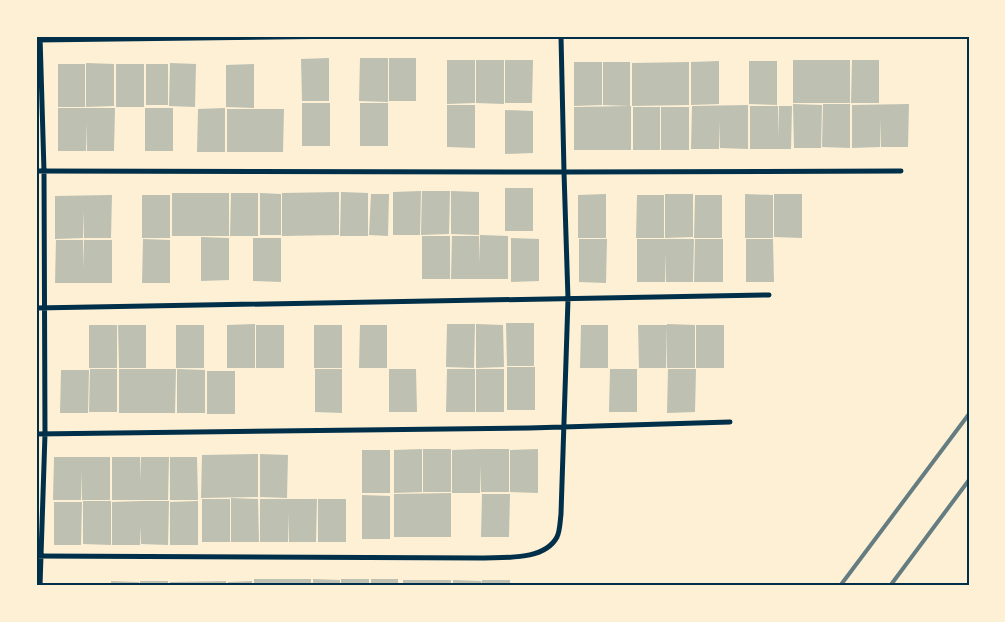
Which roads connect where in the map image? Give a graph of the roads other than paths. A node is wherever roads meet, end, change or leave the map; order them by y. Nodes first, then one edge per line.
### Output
1 (352, 36) edge
2 (561, 36) edge
3 (39, 38) edge
4 (36, 171) edge
5 (44, 171) junction
6 (901, 171) dead end
7 (564, 172) junction
8 (769, 295) dead end
9 (568, 299) junction
10 (36, 308) edge
11 (45, 308) junction
12 (730, 422) dead end
13 (564, 427) junction
14 (36, 434) edge
15 (45, 434) junction
16 (39, 556) edge
17 (40, 586) edge

1 - 3 street
2 - 7 street
3 - 5 street
4 - 5 street
5 - 7 street
5 - 11 street
6 - 7 street
7 - 9 street
8 - 9 street
9 - 11 street
9 - 13 street
10 - 11 street
11 - 15 street
12 - 13 street
13 - 15 street
13 - 16 street
14 - 15 street
15 - 16 street
16 - 17 street

